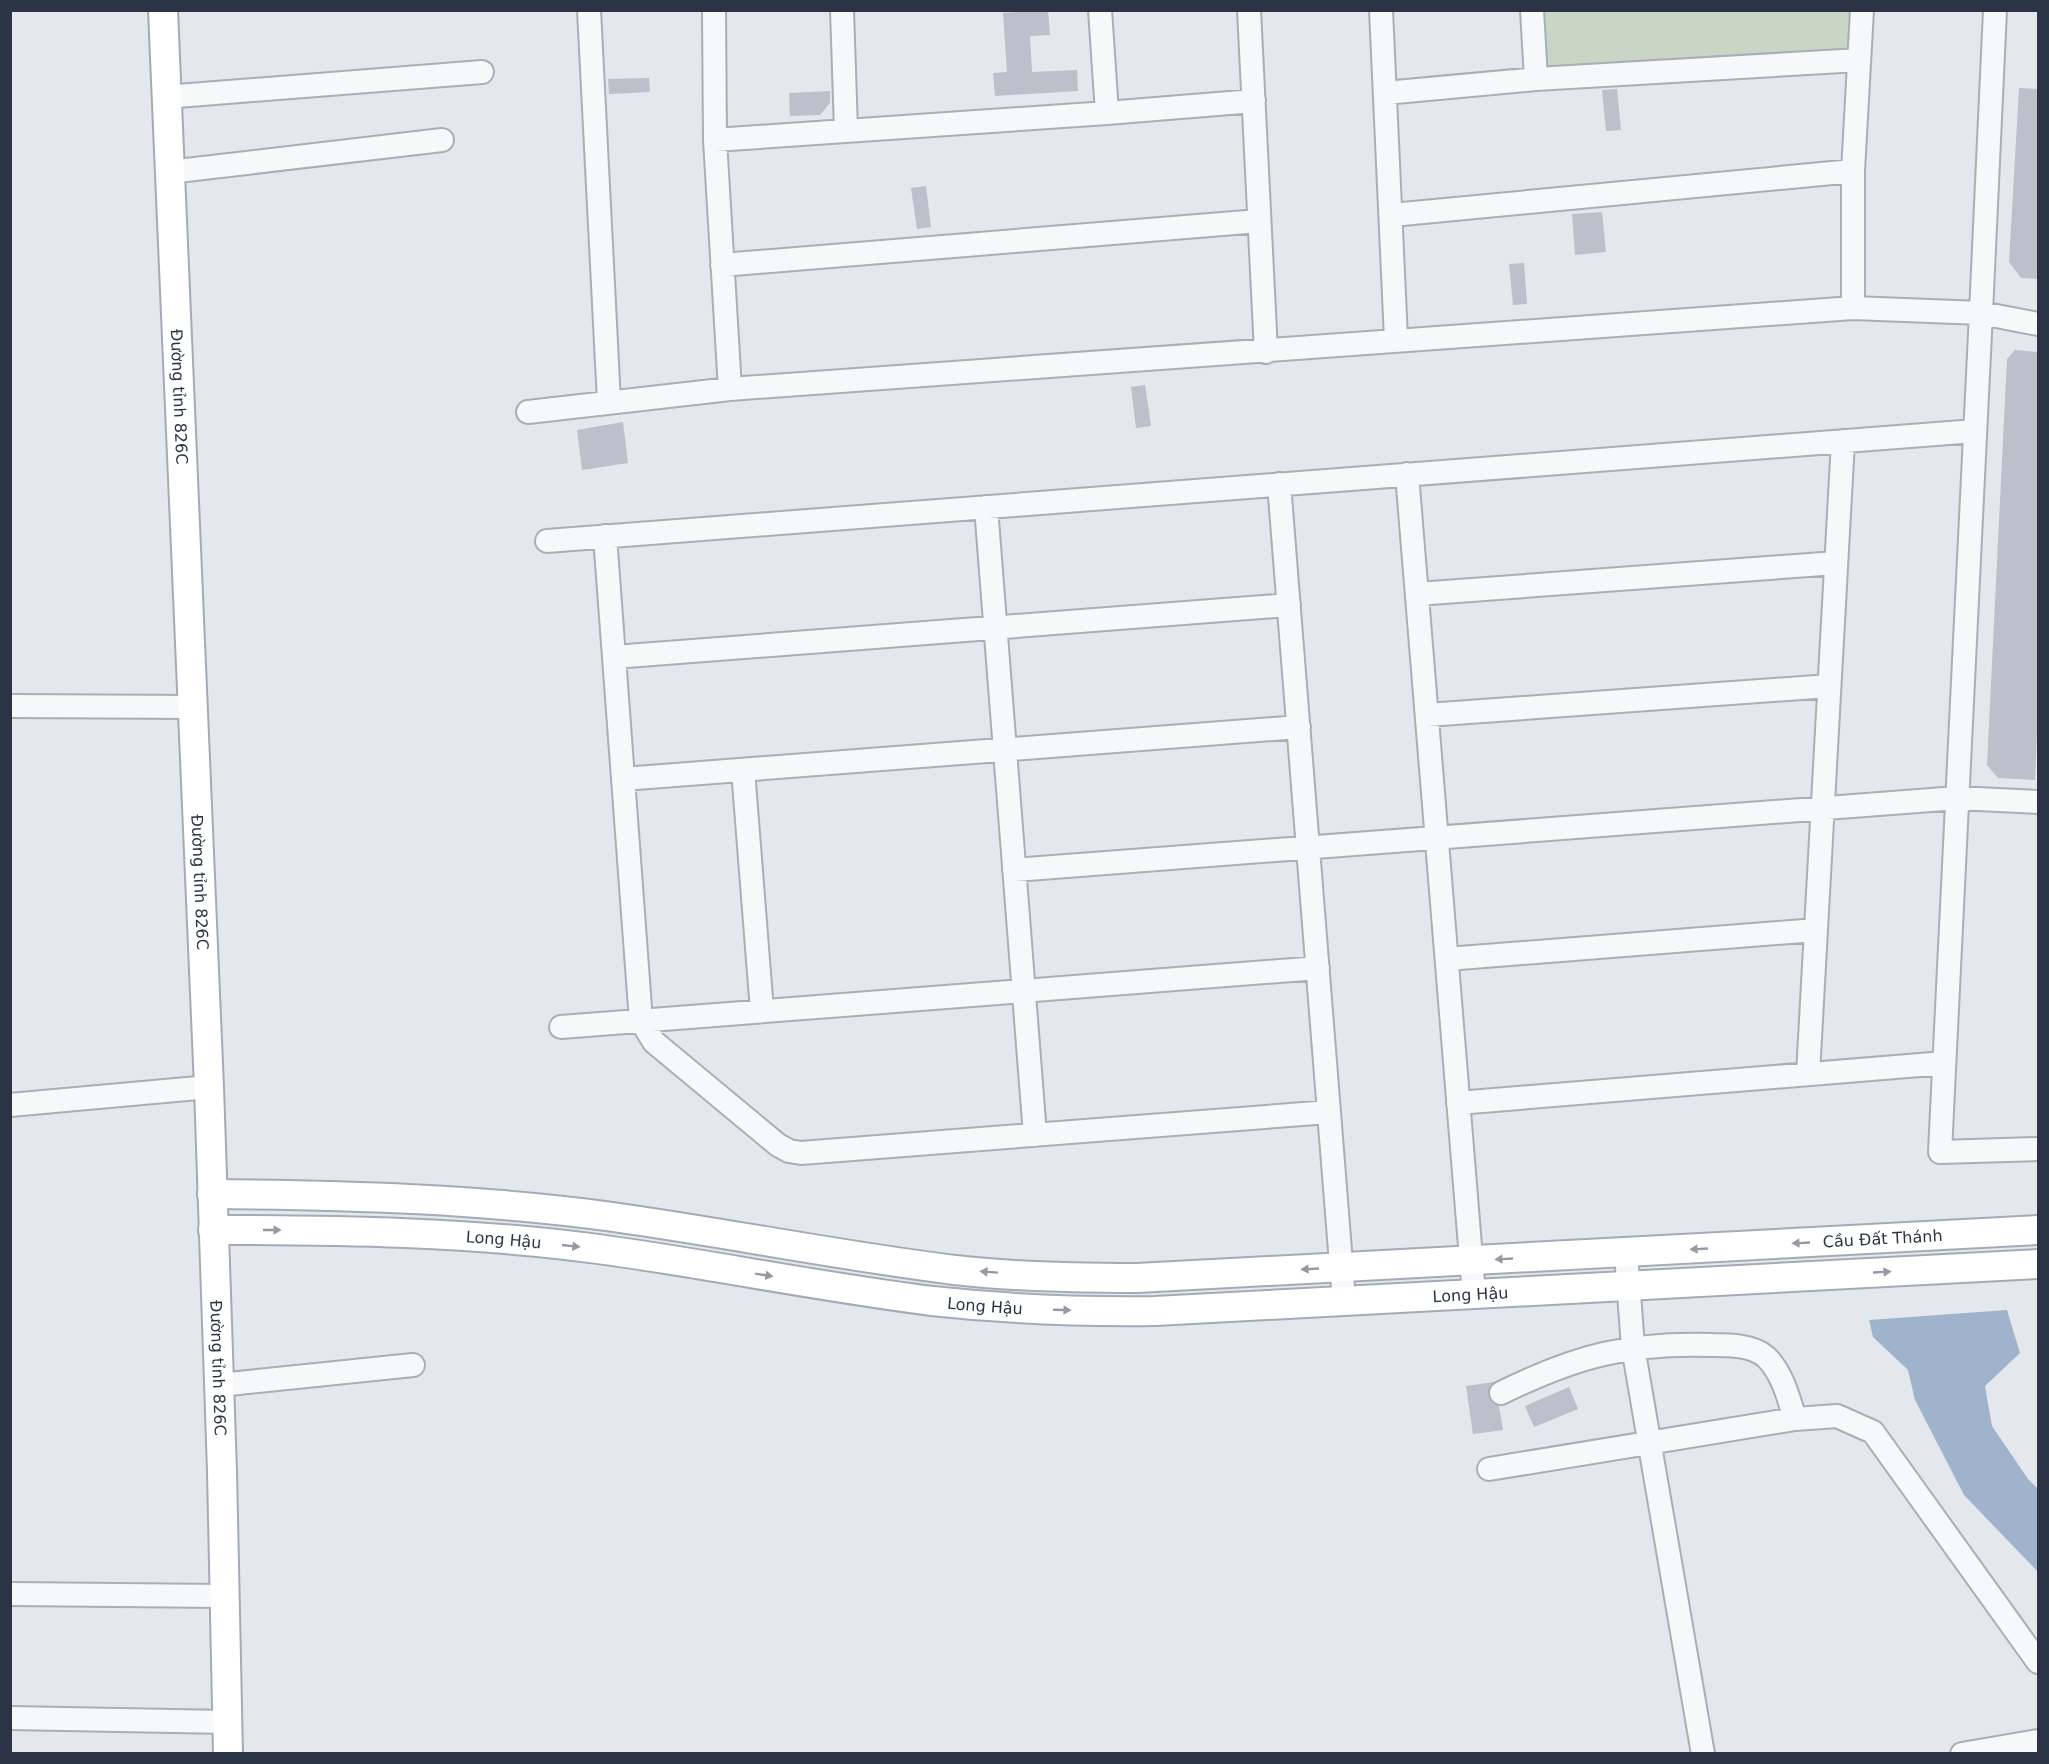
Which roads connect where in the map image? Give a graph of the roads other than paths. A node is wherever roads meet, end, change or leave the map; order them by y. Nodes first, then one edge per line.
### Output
1 (163, 10) edge
2 (589, 10) edge
3 (714, 10) edge
4 (842, 10) edge
5 (1100, 10) edge
6 (1249, 10) edge
7 (1381, 10) edge
8 (1532, 10) edge
9 (1862, 10) edge
10 (1995, 10) edge
11 (1859, 60) junction
12 (482, 72) dead end
13 (1536, 80) junction
14 (1385, 93) junction
15 (165, 97) junction
16 (1254, 101) junction
17 (1107, 113) junction
18 (846, 130) junction
19 (442, 140) dead end
20 (715, 140) junction
21 (1853, 171) junction
22 (169, 172) junction
23 (1392, 215) junction
24 (1259, 221) junction
25 (722, 265) junction
26 (1852, 308) junction
27 (1981, 313) junction
28 (2038, 324) edge
29 (1396, 339) junction
30 (1266, 352) junction
31 (730, 389) junction
32 (609, 402) junction
33 (528, 412) dead end
34 (1975, 431) junction
35 (1843, 441) junction
36 (1407, 474) junction
37 (1280, 484) junction
38 (986, 507) junction
39 (605, 536) junction
40 (547, 541) dead end
41 (1836, 563) junction
42 (1417, 594) junction
43 (1289, 605) junction
44 (995, 628) junction
45 (614, 657) junction
46 (1830, 686) junction
47 (10, 706) edge
48 (194, 707) junction
49 (1427, 715) junction
50 (1299, 727) junction
51 (1005, 749) junction
52 (743, 770) junction
53 (623, 779) junction
54 (1957, 798) junction
55 (2038, 802) edge
56 (1823, 808) junction
57 (1437, 837) junction
58 (1308, 847) junction
59 (1014, 870) junction
60 (1816, 930) junction
61 (1447, 959) junction
62 (1318, 968) junction
63 (1024, 991) junction
64 (762, 1011) junction
65 (641, 1021) junction
66 (561, 1027) dead end
67 (1944, 1063) junction
68 (1808, 1074) junction
69 (209, 1087) junction
70 (1458, 1103) junction
71 (10, 1105) edge
72 (1329, 1112) junction
73 (1035, 1135) junction
74 (2038, 1149) edge
75 (212, 1194) junction
76 (213, 1230) junction
77 (2038, 1230) edge
78 (1757, 1246) joint
79 (1626, 1253) junction
80 (1471, 1261) junction
81 (2038, 1264) edge
82 (1342, 1268) junction
83 (1760, 1279) joint
84 (1628, 1286) junction
85 (1474, 1294) junction
86 (1344, 1301) junction
87 (1633, 1347) junction
88 (413, 1365) dead end
89 (219, 1385) junction
90 (1501, 1393) dead end
91 (1795, 1419) junction
92 (1649, 1444) junction
93 (1489, 1469) dead end
94 (10, 1594) edge
95 (224, 1596) junction
96 (2038, 1662) edge
97 (10, 1718) edge
98 (227, 1722) junction
99 (2038, 1741) edge
100 (228, 1754) edge
101 (1703, 1754) edge
102 (1962, 1754) edge

1 - 15 main road, Đường tỉnh 826C
2 - 32 street
3 - 20 street
4 - 18 street
5 - 17 street
6 - 16 street
7 - 14 street
8 - 13 street
9 - 11 street
10 - 27 street
11 - 13 street
11 - 21 street
12 - 15 street
13 - 14 street
14 - 23 street
15 - 22 main road, Đường tỉnh 826C
16 - 17 street
16 - 24 street
17 - 18 street
18 - 20 street
19 - 22 street
20 - 25 street
21 - 23 street
21 - 26 street
22 - 48 main road, Đường tỉnh 826C
23 - 29 street
24 - 25 street
24 - 30 street
25 - 31 street
26 - 27 street
26 - 29 street
27 - 28 street
27 - 34 street
29 - 30 street
30 - 31 street
31 - 32 street
32 - 33 street
34 - 35 street
34 - 54 street
35 - 36 street
35 - 41 street
36 - 37 street
36 - 42 street
37 - 38 street
37 - 43 street
38 - 39 street
38 - 44 street
39 - 40 street
39 - 45 street
41 - 42 street
41 - 46 street
42 - 49 street
43 - 44 street
43 - 50 street
44 - 45 street
44 - 51 street
45 - 53 street
46 - 49 street
46 - 56 street
47 - 48 street
48 - 69 main road, Đường tỉnh 826C
49 - 57 street
50 - 51 street
50 - 58 street
51 - 52 street
51 - 59 street
52 - 53 street
52 - 64 street
53 - 65 street
54 - 55 street
54 - 56 street
54 - 67 street
56 - 57 street
56 - 60 street
57 - 58 street
57 - 61 street
58 - 59 street
58 - 62 street
59 - 63 street
60 - 61 street
60 - 68 street
61 - 70 street
62 - 63 street
62 - 72 street
63 - 64 street
63 - 73 street
64 - 65 street
65 - 66 street
65 - 73 street
67 - 68 street
67 - 74 street
68 - 70 street
69 - 71 street
69 - 75 main road, Đường tỉnh 826C
70 - 80 street
72 - 73 street
72 - 82 street
75 - 76 main road, Đường tỉnh 826C
82 -> 75 main road, Long Hậu
76 -> 86 main road, Long Hậu
76 - 89 main road, Đường tỉnh 826C
77 -> 78 main road, Cầu Đất Thánh
78 -> 79 main road, Long Hậu
79 -> 80 main road, Long Hậu
79 - 84 street
80 - 82 main road, Long Hậu
80 - 85 street
83 -> 81 main road, Cầu Đất Thánh
82 - 86 street
83 - 84 main road, Long Hậu
84 - 85 main road, Long Hậu
84 - 87 street
85 - 86 main road, Long Hậu
87 - 90 street
87 - 91 street
87 - 92 street
88 - 89 street
89 - 95 main road, Đường tỉnh 826C
91 - 92 street
91 - 96 street
92 - 93 street
92 - 101 street
94 - 95 street
95 - 98 main road, Đường tỉnh 826C
97 - 98 street
98 - 100 main road, Đường tỉnh 826C
99 - 102 street

